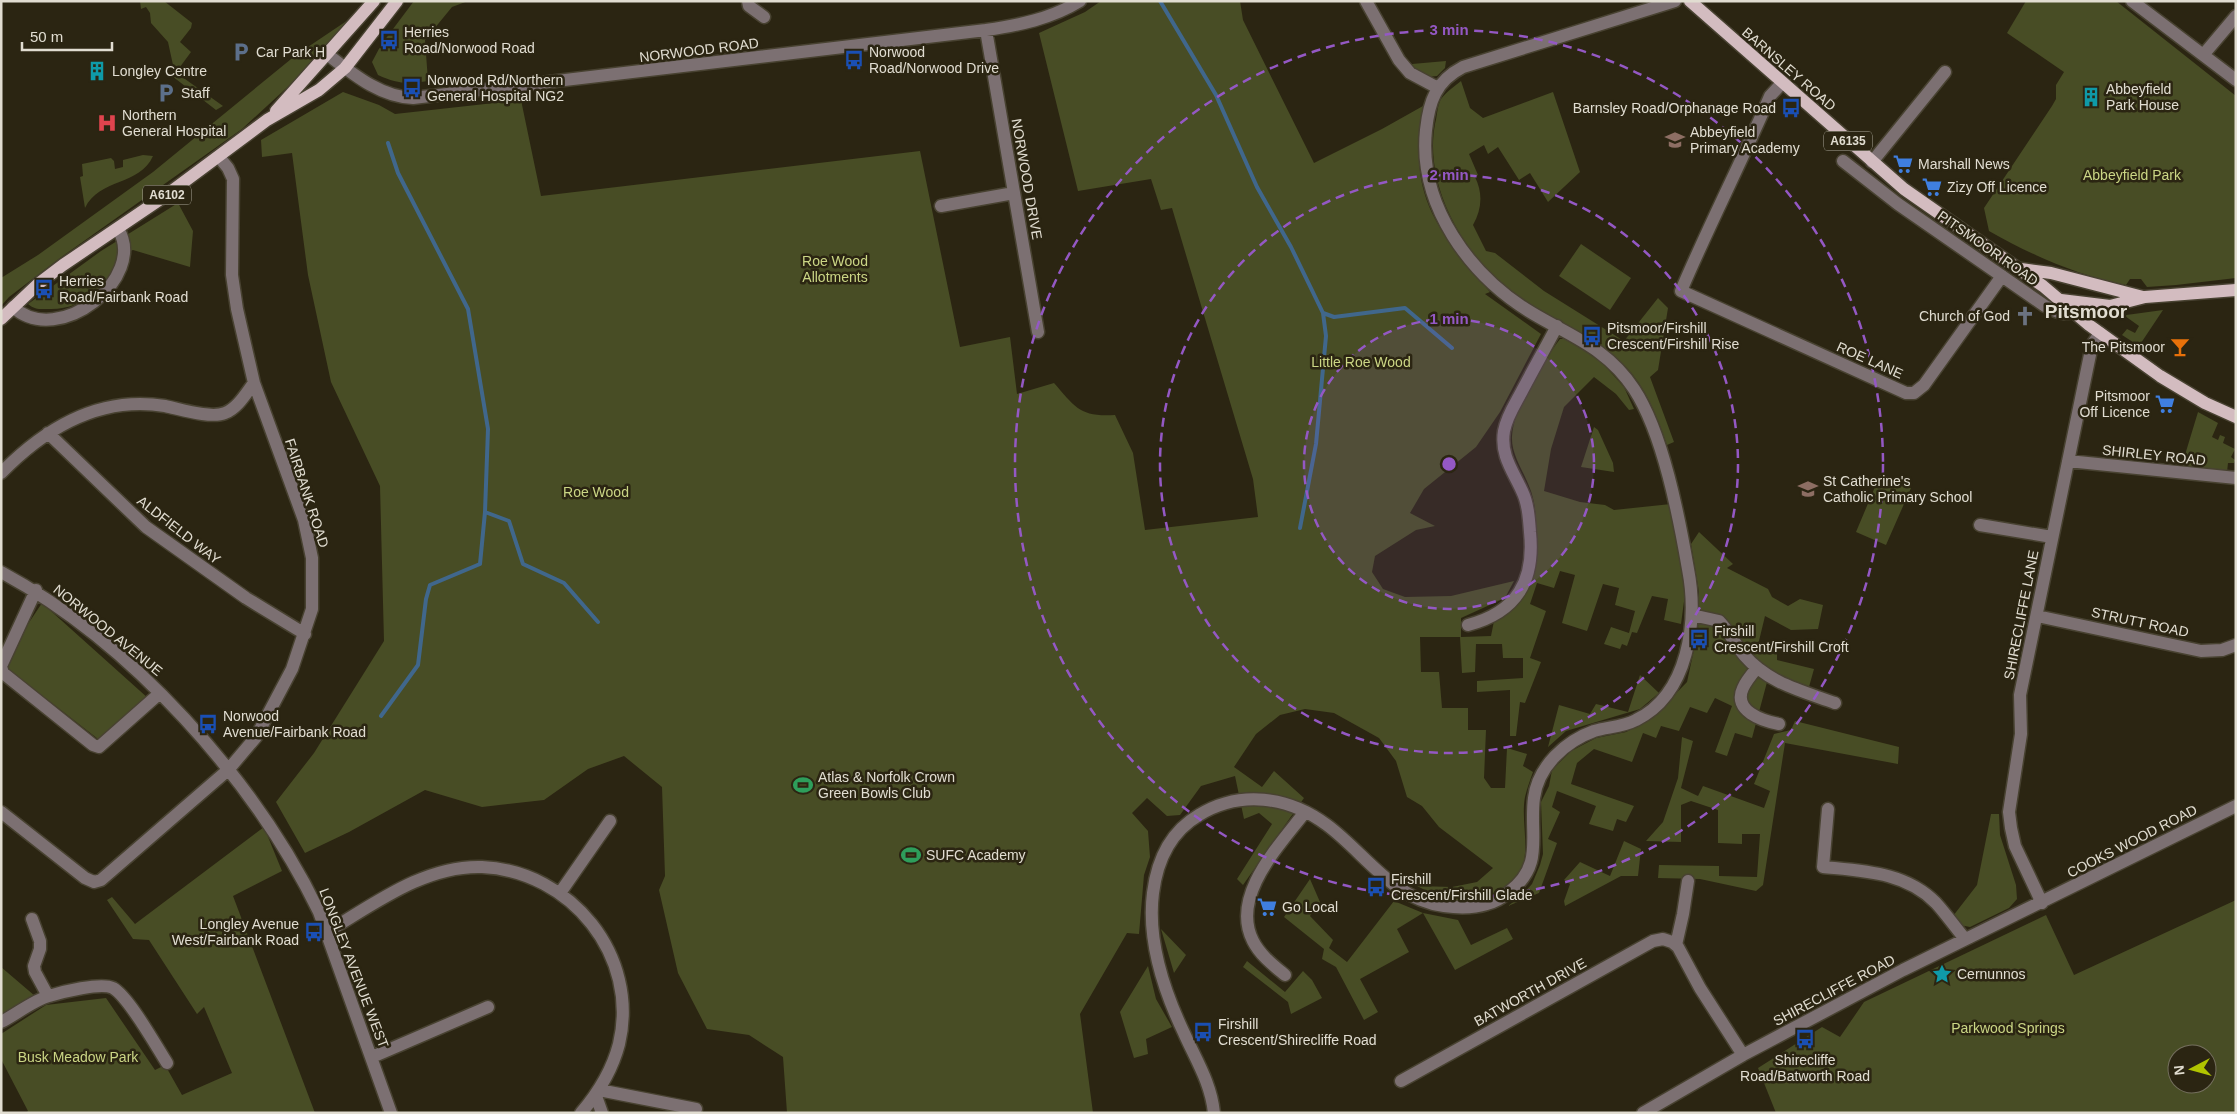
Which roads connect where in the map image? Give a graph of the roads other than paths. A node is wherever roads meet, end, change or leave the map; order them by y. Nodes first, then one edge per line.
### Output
1 (374, 1) edge
2 (397, 1) edge
3 (748, 1) edge
4 (1080, 1) edge
5 (1366, 1) edge
6 (1675, 1) edge
7 (1690, 1) edge
8 (2132, 1) edge
9 (2236, 16) edge
10 (764, 17) dead end
11 (986, 30) junction
12 (327, 54) junction
13 (2204, 54) junction
14 (345, 68) junction
15 (1946, 72) dead end
16 (2236, 80) edge
17 (1782, 83) junction
18 (1438, 88) junction
19 (268, 120) junction
20 (219, 157) junction
21 (1843, 161) dead end
22 (1872, 162) junction
23 (1014, 193) junction
24 (940, 206) dead end
25 (118, 229) junction
26 (2017, 268) junction
27 (2002, 276) junction
28 (2236, 290) edge
29 (2145, 297) junction
30 (2061, 300) junction
31 (13, 306) junction
32 (2073, 311) junction
33 (1, 319) edge
34 (1557, 326) junction
35 (1038, 332) dead end
36 (2100, 333) junction
37 (254, 383) junction
38 (2236, 417) edge
39 (48, 433) junction
40 (2068, 461) junction
41 (1, 473) edge
42 (2236, 478) edge
43 (1980, 525) dead end
44 (2052, 537) junction
45 (1, 572) edge
46 (36, 590) junction
47 (1692, 615) junction
48 (2037, 616) junction
49 (1468, 625) dead end
50 (305, 634) junction
51 (2236, 645) edge
52 (1, 666) edge
53 (1757, 668) junction
54 (160, 692) junction
55 (1835, 702) dead end
56 (1779, 724) dead end
57 (228, 770) junction
58 (2236, 806) edge
59 (1828, 809) dead end
60 (1, 812) edge
61 (1305, 812) junction
62 (262, 815) joint
63 (610, 820) dead end
64 (1688, 881) dead end
65 (560, 893) junction
66 (2042, 903) junction
67 (32, 919) dead end
68 (327, 932) junction
69 (1965, 939) junction
70 (1676, 945) junction
71 (1285, 975) dead end
72 (48, 996) junction
73 (488, 1008) dead end
74 (1, 1022) edge
75 (1743, 1056) junction
76 (372, 1057) junction
77 (167, 1063) dead end
78 (1401, 1081) dead end
79 (598, 1093) junction
80 (696, 1109) dead end
81 (391, 1113) edge
82 (581, 1113) edge
83 (602, 1113) edge
84 (1214, 1113) edge
85 (1643, 1113) edge

1 - 12 main road
2 - 14 main road, A6102
3 - 10 street
4 - 11 street, NORWOOD ROAD
5 - 18 street
6 - 18 street
7 - 17 main road, BARNSLEY ROAD / A6135
8 - 13 street
9 - 13 street
11 - 14 street, NORWOOD ROAD
11 - 23 street, NORWOOD DRIVE
12 - 14 street, NORWOOD ROAD
12 - 19 main road
13 - 16 street
14 - 19 main road, A6102
15 - 22 street
17 - 22 main road, BARNSLEY ROAD / A6135
17 - 27 street, ROE LANE
18 - 34 street
19 - 20 main road, A6102
20 - 25 main road, A6102
20 - 37 street, FAIRBANK ROAD
21 - 27 street, PITSMOOR ROAD
22 - 26 main road, BARNSLEY ROAD / A6135
23 - 24 street
23 - 35 street, NORWOOD DRIVE
25 - 31 main road, A6102
25 - 31 street
26 - 29 main road, A6135
26 - 30 main road, BARNSLEY ROAD / A6135
27 - 32 street, PITSMOOR ROAD
28 - 29 main road, A6135
29 - 30 main road, A6135
30 - 32 main road
31 - 33 main road, A6102
32 - 36 main road
34 - 47 street
34 - 49 street
36 - 38 main road
36 - 40 street, SHIRECLIFFE LANE
37 - 39 street
37 - 50 street, FAIRBANK ROAD
39 - 41 street
39 - 50 street, ALDFIELD WAY
40 - 42 street, SHIRLEY ROAD
40 - 44 street, SHIRECLIFFE LANE
43 - 44 street
44 - 48 street, SHIRECLIFFE LANE
45 - 46 street, NORWOOD AVENUE
46 - 52 street, NORWOOD AVENUE
46 - 54 street, NORWOOD AVENUE
47 - 53 street
47 - 61 street
48 - 51 street, STRUTT ROAD
48 - 66 street, SHIRECLIFFE LANE
50 - 57 street, FAIRBANK ROAD
52 - 54 street, NORWOOD AVENUE
53 - 55 street
53 - 56 street
54 - 57 street, NORWOOD AVENUE
57 - 60 street, FAIRBANK ROAD
57 - 62 street, NORWOOD AVENUE
58 - 66 street, COOKS WOOD ROAD
59 - 69 street
61 - 71 street
61 - 84 street
62 - 68 street, LONGLEY AVENUE WEST
63 - 65 street
64 - 70 street
65 - 68 street
65 - 79 street
66 - 69 street, SHIRECLIFFE ROAD
67 - 72 street
68 - 76 street, LONGLEY AVENUE WEST
69 - 75 street, SHIRECLIFFE ROAD
70 - 75 street
70 - 78 street, BATWORTH DRIVE
72 - 74 street
72 - 77 street
73 - 76 street
75 - 85 street, SHIRECLIFFE ROAD
76 - 81 street, LONGLEY AVENUE WEST
79 - 80 street
79 - 82 street
79 - 83 street

